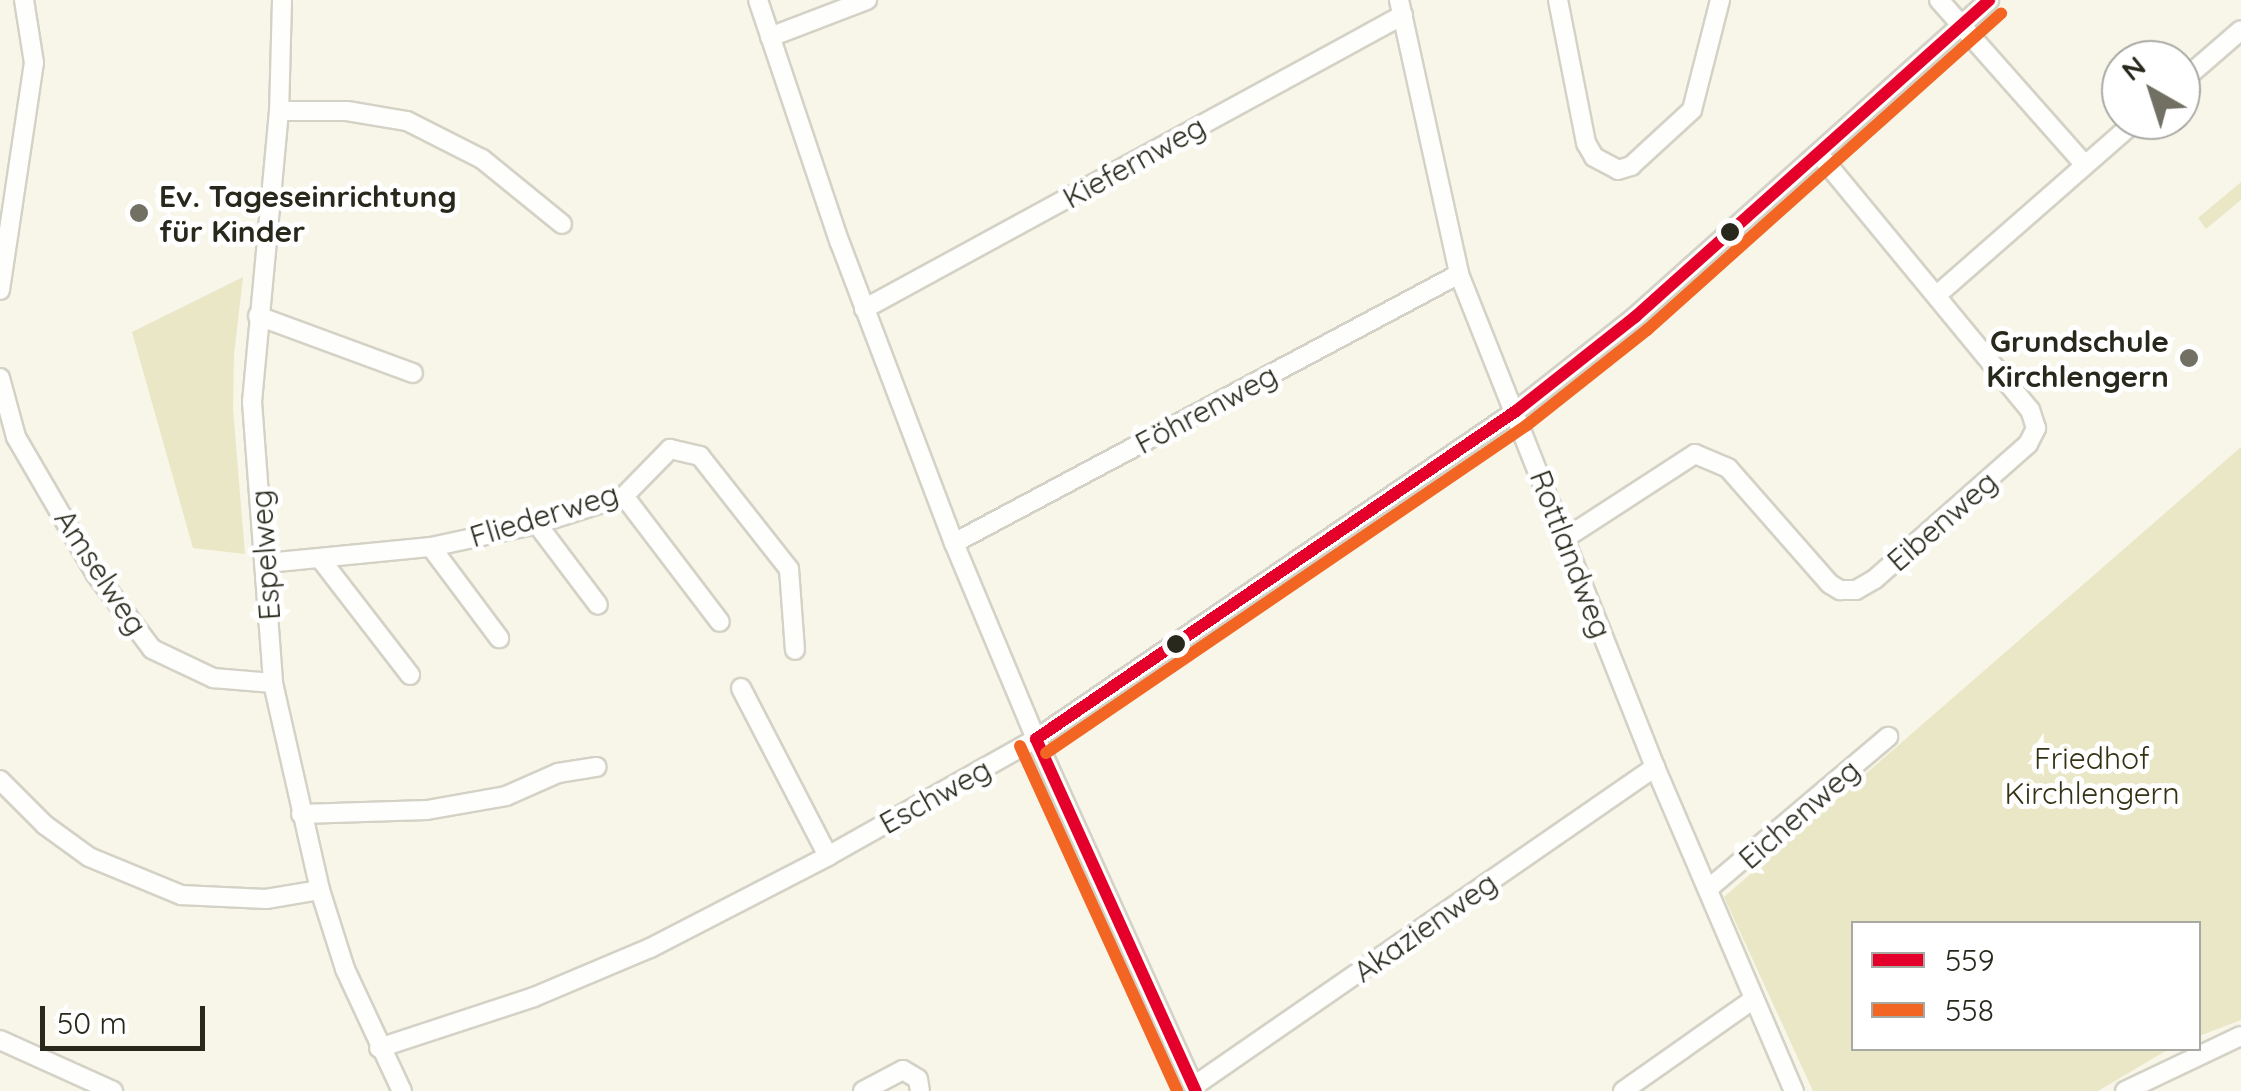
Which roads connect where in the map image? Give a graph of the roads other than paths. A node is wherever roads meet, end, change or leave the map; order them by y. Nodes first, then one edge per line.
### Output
1 (24, 0) edge
2 (282, 0) edge
3 (758, 0) edge
4 (867, 0) edge
5 (1558, 0) edge
6 (1720, 0) edge
7 (1939, 0) edge
8 (1988, 0) edge
9 (1401, 8) edge
10 (1962, 22) junction
11 (2241, 30) edge
12 (770, 36) junction
13 (2201, 65) edge
14 (279, 112) junction
15 (2114, 140) edge
16 (1818, 154) junction
17 (2085, 165) junction
18 (562, 224) dead end
19 (1458, 274) junction
20 (0, 290) edge
21 (1937, 295) junction
22 (864, 309) junction
23 (258, 316) junction
24 (413, 374) dead end
25 (0, 378) edge
26 (1516, 411) junction
27 (624, 496) junction
28 (538, 524) junction
29 (1564, 539) junction
30 (954, 543) junction
31 (431, 547) junction
32 (322, 561) junction
33 (267, 564) junction
34 (598, 605) dead end
35 (720, 622) dead end
36 (498, 638) dead end
37 (796, 650) dead end
38 (410, 675) dead end
39 (273, 683) junction
40 (742, 688) dead end
41 (1888, 737) dead end
42 (1036, 739) junction
43 (598, 767) dead end
44 (1655, 768) junction
45 (0, 780) edge
46 (301, 814) junction
47 (828, 856) junction
48 (320, 890) junction
49 (1708, 890) junction
50 (1754, 999) junction
51 (2241, 1036) edge
52 (0, 1040) edge
53 (379, 1048) junction
54 (1195, 1088) edge
55 (112, 1091) edge
56 (402, 1091) edge
57 (863, 1091) edge
58 (920, 1091) edge
59 (1624, 1091) edge
60 (1794, 1091) edge
61 (2125, 1091) edge

1 - 20 street
2 - 14 street, Espelweg
3 - 12 street
4 - 12 street
5 - 6 street
7 - 10 street
8 - 10 street, Eschweg
9 - 19 street, Rottlandweg
9 - 22 street, Kiefernweg
10 - 16 street, Eschweg
10 - 17 street
11 - 13 street
12 - 22 street
14 - 18 street
14 - 23 street, Espelweg
15 - 17 street
16 - 21 street, Eibenweg
16 - 26 street, Eschweg
17 - 21 street
19 - 26 street, Rottlandweg
19 - 30 street, Föhrenweg
21 - 29 street, Eibenweg
22 - 30 street
23 - 24 street
23 - 33 street, Espelweg
25 - 39 street, Amselweg
26 - 29 street, Rottlandweg
26 - 42 street, Eschweg
27 - 28 street, Fliederweg
27 - 35 street
27 - 37 street, Fliederweg
28 - 31 street, Fliederweg
28 - 34 street
29 - 44 street, Rottlandweg
30 - 42 street
31 - 32 street, Fliederweg
31 - 36 street
32 - 33 street, Fliederweg
32 - 38 street
33 - 39 street, Espelweg
39 - 46 street, Espelweg
40 - 47 street
41 - 49 street, Eichenweg
42 - 47 street, Eschweg
42 - 54 street
43 - 46 street
44 - 49 street, Rottlandweg
44 - 54 street, Akazienweg
45 - 48 street
46 - 48 street, Espelweg
47 - 53 street, Eschweg
48 - 53 street, Espelweg
49 - 50 street, Rottlandweg
50 - 59 street
50 - 60 street, Rottlandweg
51 - 61 street
52 - 55 street
53 - 56 street, Espelweg
57 - 58 street

